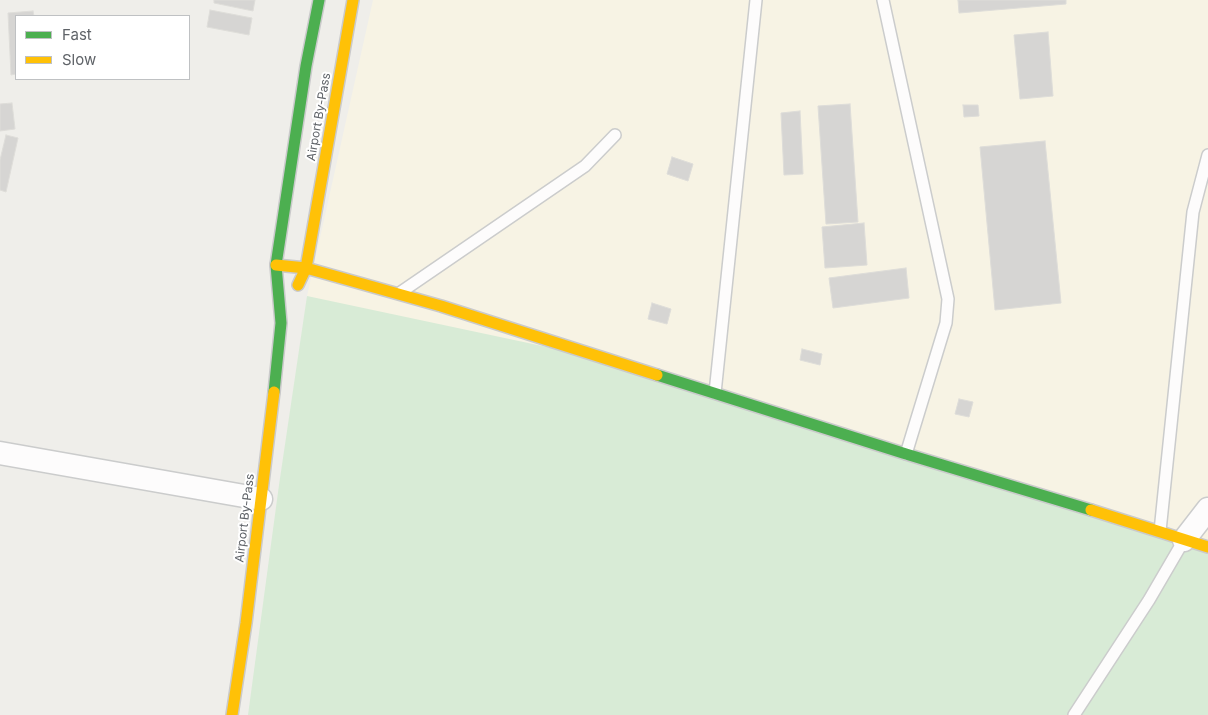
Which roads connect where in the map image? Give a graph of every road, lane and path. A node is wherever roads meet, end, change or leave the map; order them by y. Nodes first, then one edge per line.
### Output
1 (320, 0) edge
2 (353, 0) edge
3 (756, 0) edge
4 (883, 0) edge
5 (615, 135) dead end
6 (1208, 155) edge
7 (276, 265) junction
8 (306, 268) junction
9 (398, 294) junction
10 (281, 323) junction
11 (715, 393) junction
12 (0, 453) edge
13 (906, 454) junction
14 (261, 499) junction
15 (1208, 509) edge
16 (1160, 531) junction
17 (1184, 540) junction
18 (1208, 547) edge
19 (232, 715) edge
20 (1074, 715) edge

1 - 7 main road, Airport By-Pass
2 - 8 main road, Airport By-Pass
3 - 11 lane
4 - 13 lane
5 - 9 lane
6 - 16 lane
7 - 8 main road
7 - 10 main road, Airport By-Pass
8 - 9 main road
8 - 10 main road, Airport By-Pass
9 - 11 main road
10 - 14 main road, Airport By-Pass
11 - 13 main road
12 - 14 street
13 - 16 main road
14 - 19 main road, Airport By-Pass
15 - 17 street
16 - 17 main road
17 - 18 main road
17 - 20 lane

